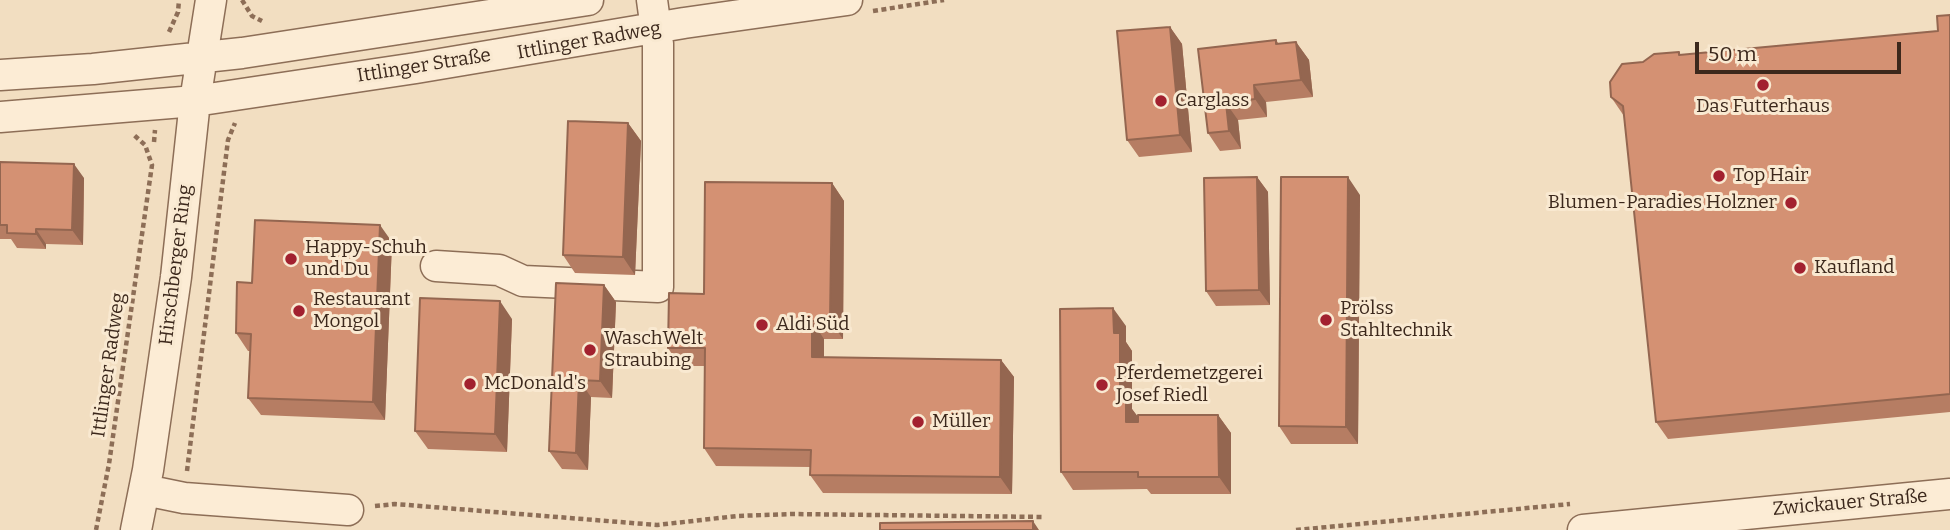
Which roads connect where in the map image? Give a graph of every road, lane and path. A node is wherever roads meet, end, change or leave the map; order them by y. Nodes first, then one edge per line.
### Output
1 (179, 0) edge
2 (211, 0) edge
3 (588, 0) edge
4 (944, 0) edge
5 (858, 6) edge
6 (654, 14) edge
7 (164, 40) dead end
8 (203, 56) junction
9 (0, 75) edge
10 (195, 102) junction
11 (0, 117) edge
12 (238, 120) dead end
13 (121, 132) dead end
14 (154, 142) dead end
15 (145, 145) junction
16 (436, 266) dead end
17 (145, 490) junction
18 (1950, 494) edge
19 (184, 498) junction
20 (348, 510) joint
21 (1044, 517) dead end
22 (96, 530) edge
23 (136, 530) edge
24 (1583, 530) edge

1 - 7 path
2 - 8 street, Hirschberger Ring
3 - 8 street, Ittlinger Straße
4 - 5 path
5 - 6 street, Ittlinger Straße
6 - 10 street, Ittlinger Straße
6 - 16 street
8 - 9 street, Ittlinger Straße
8 - 10 street, Hirschberger Ring
10 - 11 street, Ittlinger Straße
10 - 17 street, Hirschberger Ring
12 - 19 path
13 - 15 path
14 - 15 path
15 - 22 path, Ittlinger Radweg
17 - 19 street
17 - 23 street, Hirschberger Ring
18 - 24 street, Zwickauer Straße
19 - 20 street
20 - 21 path

